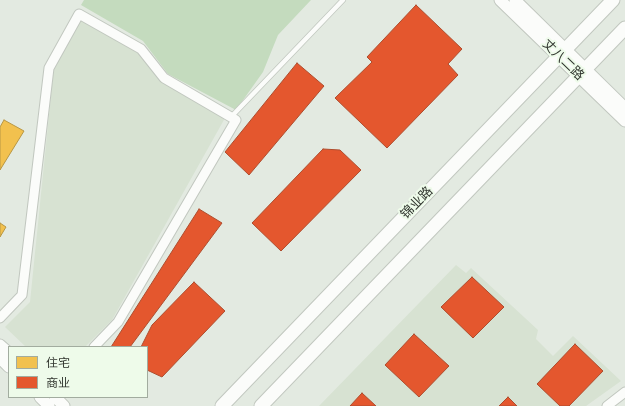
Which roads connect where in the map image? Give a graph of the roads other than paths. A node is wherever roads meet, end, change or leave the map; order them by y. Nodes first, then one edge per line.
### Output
1 (343, 0) edge
2 (500, 0) edge
3 (515, 0) edge
4 (613, 0) edge
5 (625, 28) edge
6 (562, 53) junction
7 (582, 73) junction
8 (625, 108) edge
9 (231, 117) junction
10 (625, 121) edge
11 (0, 318) edge
12 (0, 345) edge
13 (95, 346) edge
14 (8, 352) edge
15 (0, 358) edge
16 (8, 366) edge
17 (625, 392) edge
18 (41, 398) edge
19 (56, 398) edge
20 (49, 406) edge
21 (64, 406) edge
22 (222, 406) edge
23 (261, 406) edge
24 (607, 406) edge

1 - 9 lane
2 - 6 street, 丈八二路
3 - 6 street, 丈八二路
4 - 6 main road, 锦业路
5 - 7 main road
6 - 7 street, 丈八二路
6 - 22 main road, 锦业路
7 - 8 street, 丈八二路
7 - 10 street, 丈八二路
7 - 23 main road
9 - 11 street
9 - 13 street
12 - 14 street
15 - 16 street
17 - 24 street
18 - 20 street
19 - 21 street

